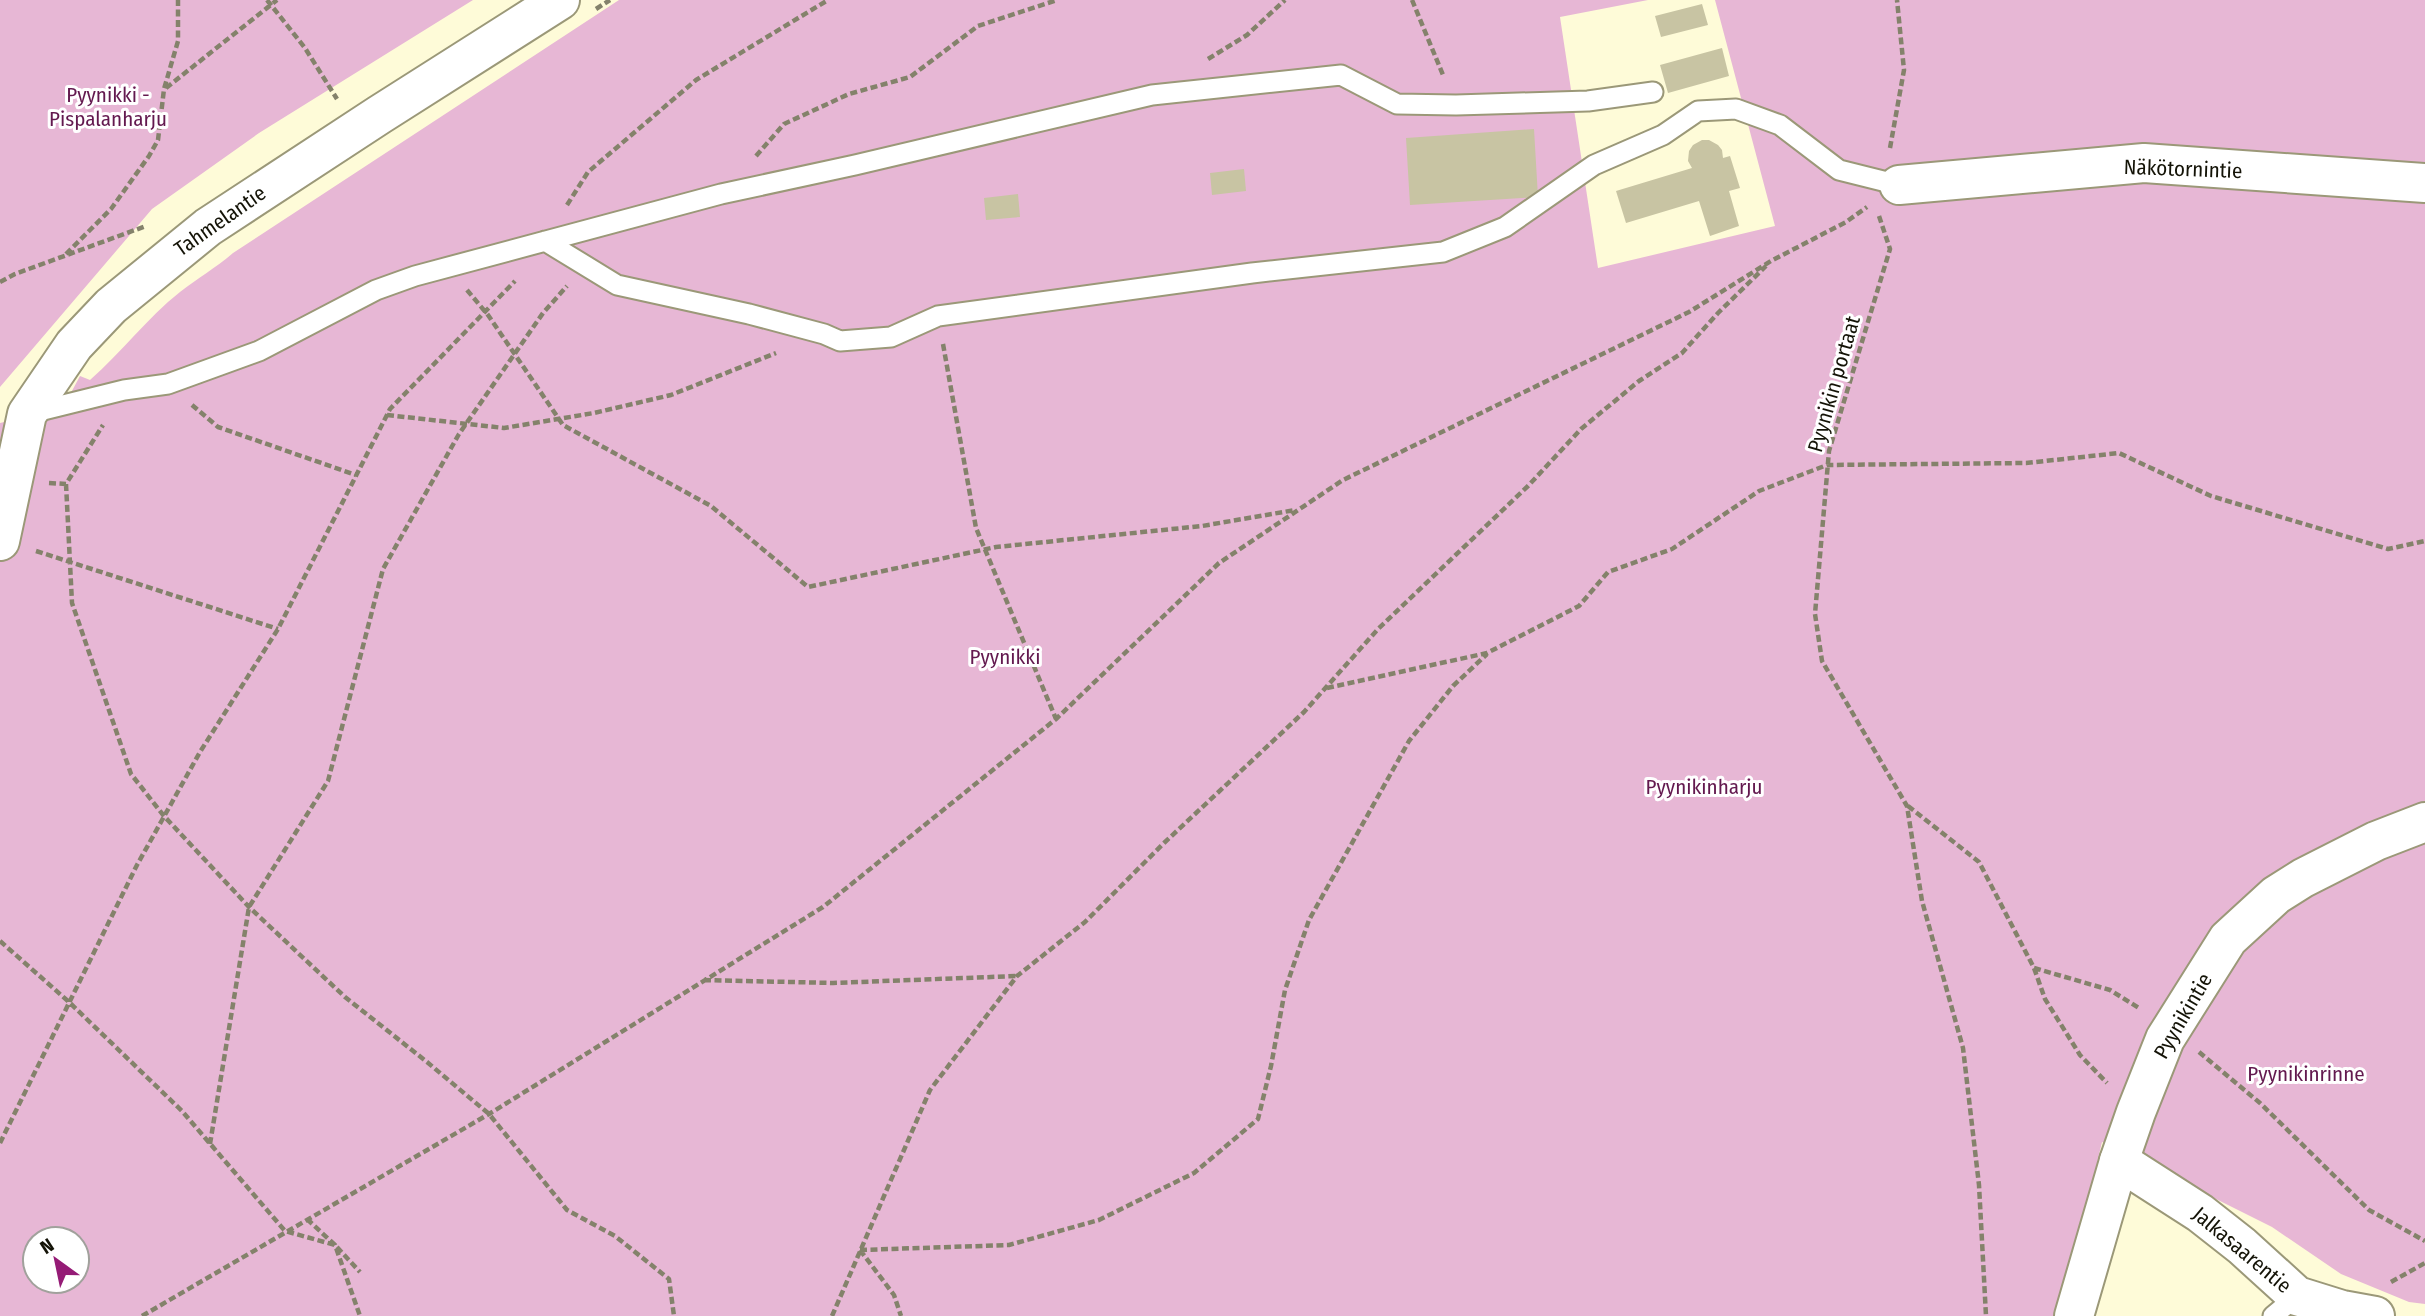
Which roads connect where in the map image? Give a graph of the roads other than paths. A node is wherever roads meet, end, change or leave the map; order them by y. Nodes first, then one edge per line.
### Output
1 (560, 0) edge
2 (1653, 92) dead end
3 (2425, 183) edge
4 (1887, 193) joint
5 (545, 241) junction
6 (13, 416) edge
7 (0, 540) edge
8 (2425, 822) edge
9 (2119, 1161) junction
10 (2285, 1306) edge
11 (2352, 1314) edge
12 (2074, 1316) edge

1 - 6 street, Tahmelantie
2 - 5 lane
3 - 4 street, Näkötornintie
4 - 5 lane
5 - 6 lane
6 - 7 street, Tahmelantie
8 - 9 street, Pyynikintie
9 - 10 street, Jalkasaarentie
9 - 12 street, Pyynikintie
10 - 11 street, Jalkasaarentie

